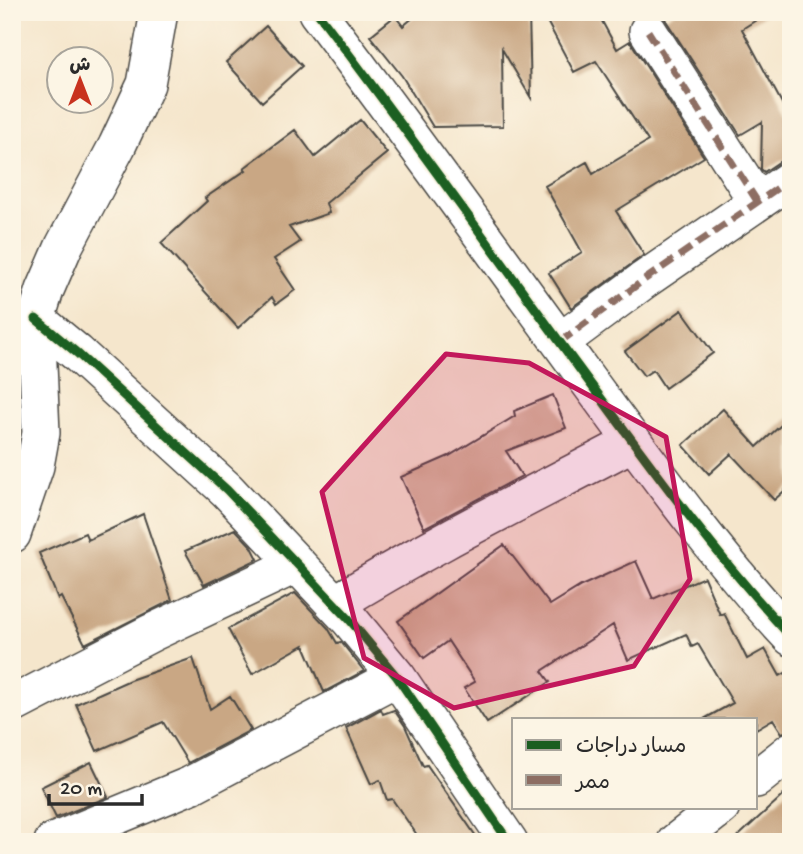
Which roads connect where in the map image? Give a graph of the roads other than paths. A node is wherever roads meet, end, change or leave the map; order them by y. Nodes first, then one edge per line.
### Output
1 (159, 12) edge
2 (317, 12) edge
3 (648, 31) dead end
4 (791, 179) edge
5 (757, 201) junction
6 (36, 319) junction
7 (560, 342) junction
8 (633, 442) junction
9 (12, 534) edge
10 (297, 564) junction
11 (335, 604) junction
12 (791, 637) edge
13 (397, 677) junction
14 (12, 705) edge
15 (791, 751) edge
16 (758, 777) edge
17 (720, 808) edge
18 (53, 842) edge
19 (509, 842) edge
20 (676, 842) edge

1 - 6 street
2 - 7 street
3 - 5 street
4 - 5 street
5 - 7 street
6 - 9 street
6 - 10 street
7 - 8 street
8 - 11 street
8 - 12 street
10 - 11 street
10 - 14 street
11 - 13 street
13 - 18 street
13 - 19 street
15 - 16 street
17 - 20 street

